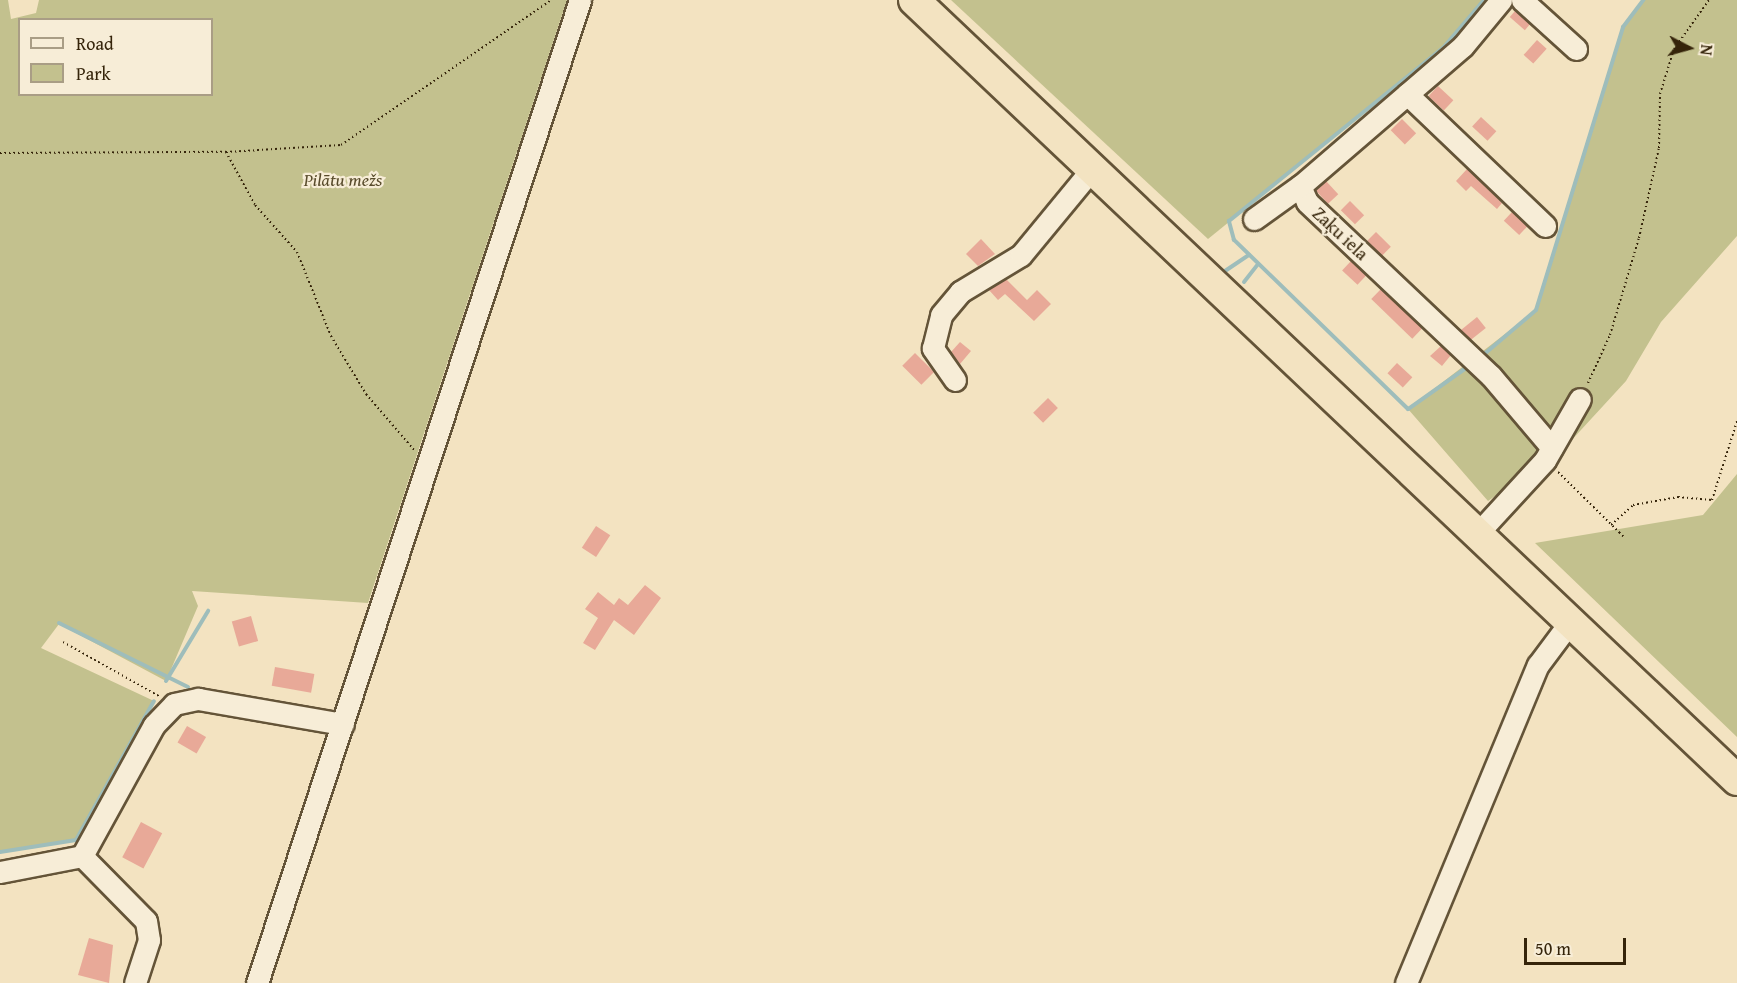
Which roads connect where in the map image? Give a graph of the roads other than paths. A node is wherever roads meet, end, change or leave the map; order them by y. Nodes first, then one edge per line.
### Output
1 (580, 0) edge
2 (914, 0) edge
3 (1501, 0) edge
4 (1522, 0) edge
5 (1576, 49) dead end
6 (1407, 94) junction
7 (1092, 170) junction
8 (1300, 186) junction
9 (1254, 219) dead end
10 (1545, 226) dead end
11 (955, 380) dead end
12 (1581, 399) road end
13 (1548, 454) junction
14 (1477, 534) junction
15 (1570, 622) junction
16 (343, 724) junction
17 (1737, 780) edge
18 (82, 856) junction
19 (0, 872) edge
20 (135, 983) edge
21 (257, 983) edge
22 (1406, 983) edge

1 - 16 street
2 - 7 highway
3 - 6 street
4 - 5 street
6 - 8 street
6 - 10 street
7 - 11 street
7 - 14 highway
8 - 9 street
8 - 13 street, Zaķu iela
12 - 13 street
13 - 14 street
14 - 15 highway
15 - 17 highway
15 - 22 street
16 - 18 street
16 - 21 street
18 - 19 street
18 - 20 street

